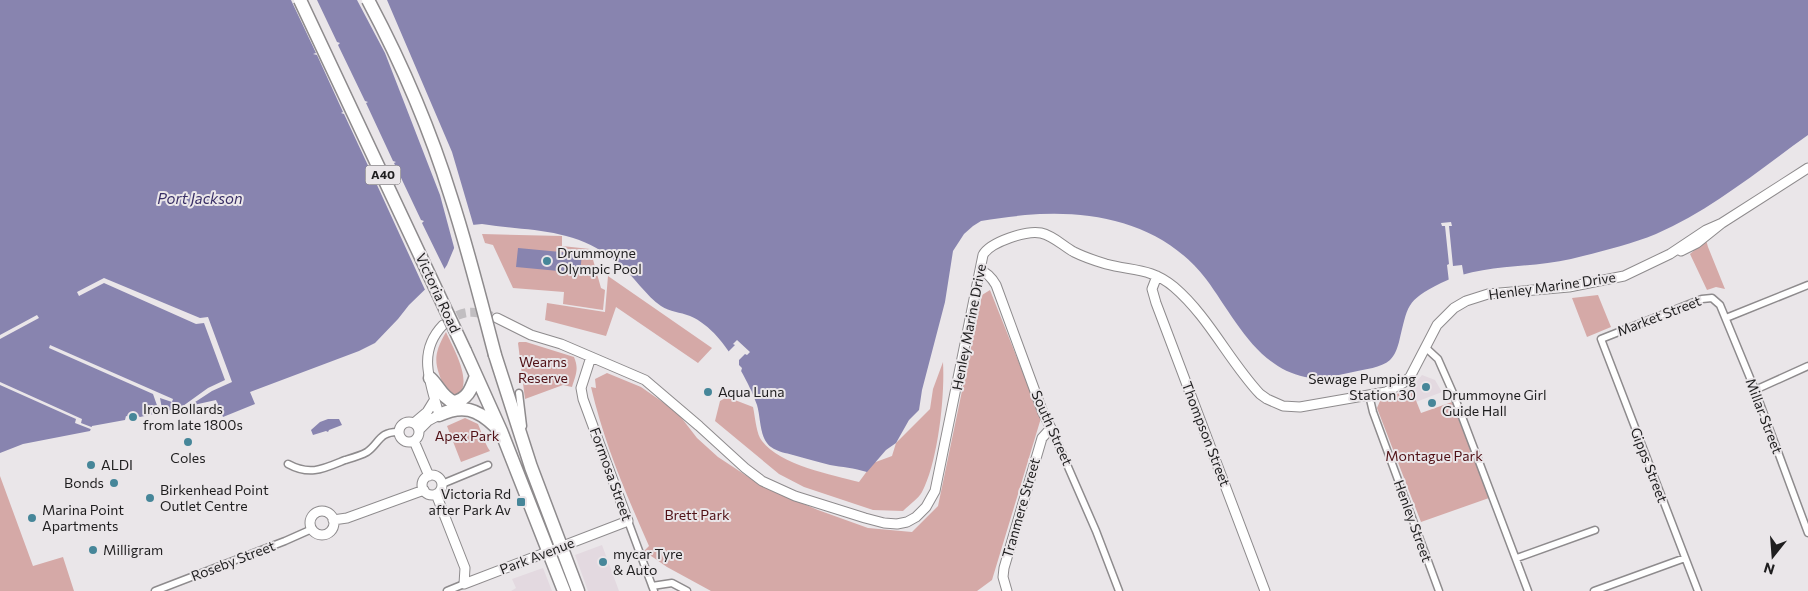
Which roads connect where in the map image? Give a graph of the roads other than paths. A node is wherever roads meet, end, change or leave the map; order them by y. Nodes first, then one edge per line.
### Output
1 (300, 0) edge
2 (368, 0) edge
3 (1808, 168) edge
4 (980, 270) junction
5 (1157, 276) junction
6 (1808, 286) edge
7 (1717, 301) joint
8 (497, 318) tunnel mouth
9 (1726, 318) junction
10 (443, 325) tunnel mouth
11 (1601, 339) joint
12 (1425, 347) junction
13 (591, 356) junction
14 (1808, 366) edge
15 (476, 376) junction
16 (430, 378) junction
17 (1754, 390) junction
18 (519, 393) dead end
19 (1369, 394) junction
20 (435, 399) junction
21 (439, 415) junction
22 (416, 426) junction
23 (523, 427) dead end
24 (1051, 428) junction
25 (400, 432) junction
26 (501, 432) junction
27 (414, 441) junction
28 (288, 464) dead end
29 (488, 465) dead end
30 (429, 476) junction
31 (442, 484) junction
32 (424, 490) junction
33 (436, 494) junction
34 (333, 520) junction
35 (628, 521) junction
36 (312, 529) junction
37 (1595, 530) dead end
38 (1808, 533) edge
39 (561, 547) junction
40 (548, 552) junction
41 (1517, 558) junction
42 (1685, 558) junction
43 (463, 588) edge
44 (653, 588) edge
45 (1005, 590) edge
46 (155, 591) edge
47 (446, 591) edge
48 (564, 591) edge
49 (578, 591) edge
50 (687, 591) edge
51 (1119, 591) edge
52 (1265, 591) edge
53 (1440, 591) edge
54 (1528, 591) edge
55 (1594, 591) edge
56 (1698, 591) edge

1 - 15 highway, Victoria Road / A40, bridge
2 - 39 highway, bridge
3 - 12 main road, Henley Marine Drive
4 - 5 main road, Henley Marine Drive
4 - 13 main road, Henley Marine Drive
4 - 24 main road, South Street
5 - 19 main road, Henley Marine Drive
5 - 52 main road, Thompson Street
6 - 9 street
7 - 9 street, Millar Street
7 - 11 street, Market Street
8 - 13 main road, Henley Marine Drive
9 - 17 street, Millar Street
10 - 16 main road
11 - 42 street, Gipps Street
12 - 19 main road, Henley Marine Drive
12 - 41 street
13 - 35 main road, Formosa Street
14 - 17 street
15 - 16 highway
15 - 26 highway, Victoria Road / A40
16 - 20 main road
17 - 38 street, Millar Street
18 - 23 street
19 - 53 street, Henley Street
20 - 21 main road
20 - 22 main road
21 - 22 main road
21 - 26 highway
22 - 25 main road
22 - 27 main road
24 - 45 main road, Tranmere Street
24 - 51 street, South Street
25 - 27 main road
25 - 28 street
26 - 40 highway, Victoria Road / A40
27 - 30 main road
29 - 31 street
30 - 31 main road
30 - 32 main road
31 - 33 main road
32 - 33 main road
32 - 34 main road
33 - 43 main road
34 - 36 main road
34 - 36 main road
35 - 39 main road, Park Avenue
35 - 44 street, Formosa Street
36 - 46 street, Roseby Street
37 - 41 street
39 - 40 main road, Park Avenue
39 - 49 highway
40 - 43 main road, Park Avenue
40 - 48 highway, Victoria Road / A40
41 - 54 street
42 - 55 street
42 - 56 street, Gipps Street
43 - 47 street, Park Avenue
44 - 50 street

